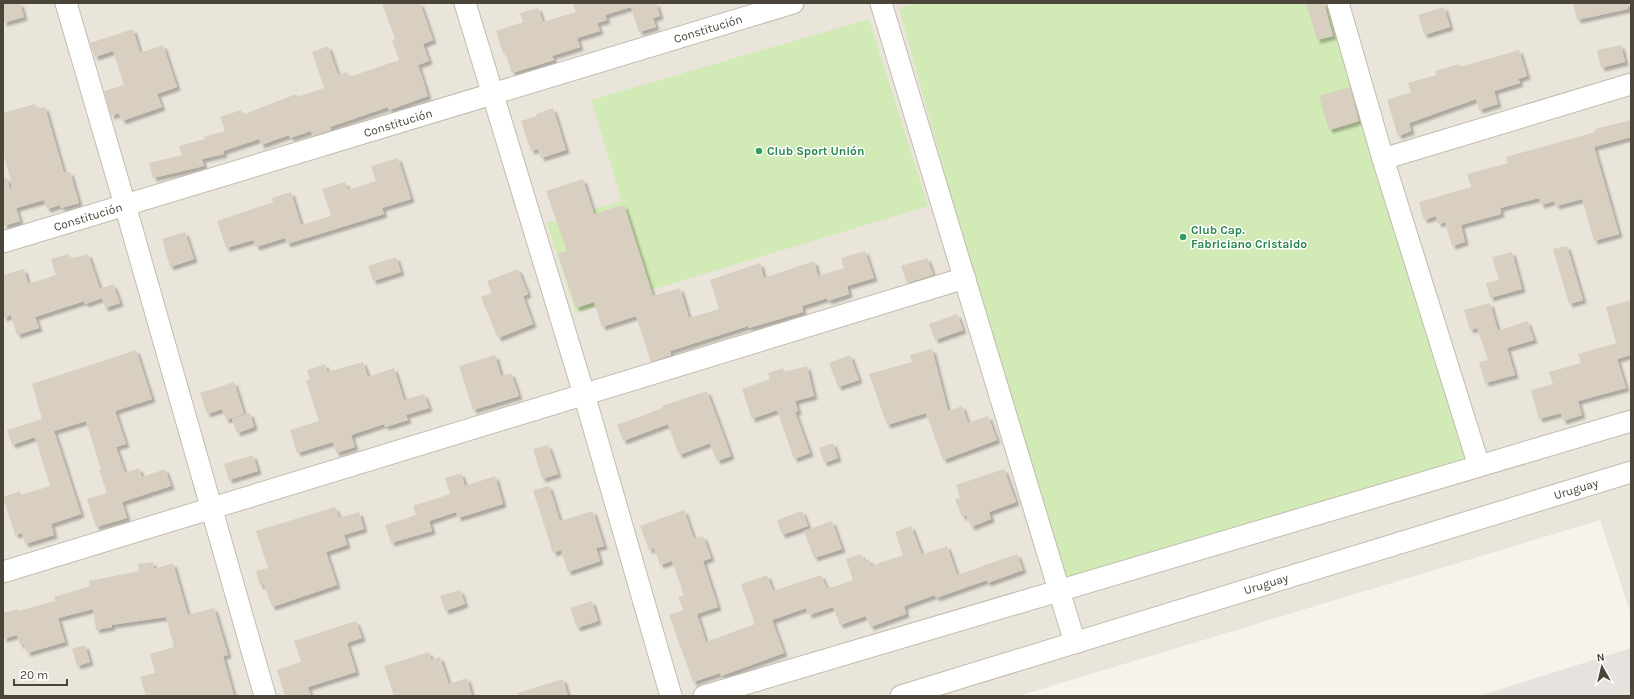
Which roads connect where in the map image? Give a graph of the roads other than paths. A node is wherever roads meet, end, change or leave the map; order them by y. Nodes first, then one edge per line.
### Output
1 (66, 3) edge
2 (465, 3) edge
3 (793, 3) edge
4 (881, 3) edge
5 (1338, 3) edge
6 (1631, 84) edge
7 (494, 94) junction
8 (1383, 159) junction
9 (125, 205) junction
10 (3, 242) edge
11 (965, 278) junction
12 (584, 394) junction
13 (1631, 421) edge
14 (1479, 466) junction
15 (1631, 472) edge
16 (211, 508) junction
17 (3, 572) edge
18 (1060, 591) junction
19 (1075, 642) junction
20 (265, 696) edge
21 (671, 696) edge
22 (704, 696) edge
23 (901, 696) edge

1 - 9 street
2 - 7 street
3 - 7 street, Constitución
4 - 11 street
5 - 8 street
6 - 8 street
7 - 9 street, Constitución
7 - 12 street
8 - 14 street
9 - 10 street, Constitución
9 - 16 street
11 - 12 street
11 - 18 street
12 - 16 street
12 - 21 street
13 - 14 street
14 - 18 street
15 - 19 street, Uruguay
16 - 17 street
16 - 20 street
18 - 19 street
18 - 22 street
19 - 23 street, Uruguay

